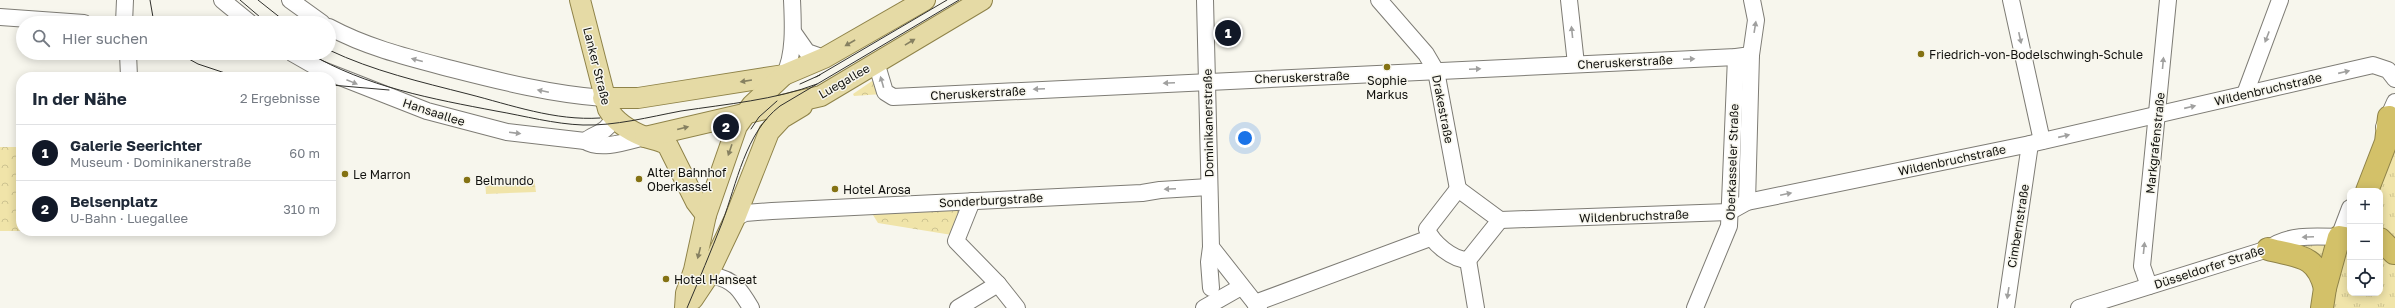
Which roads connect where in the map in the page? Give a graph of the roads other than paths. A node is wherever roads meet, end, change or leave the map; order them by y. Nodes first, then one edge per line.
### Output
1 (125, 0) edge
2 (222, 0) edge
3 (290, 0) edge
4 (580, 0) edge
5 (792, 0) edge
6 (925, 0) edge
7 (982, 0) edge
8 (1205, 0) edge
9 (1379, 0) edge
10 (1569, 0) edge
11 (1752, 0) edge
12 (2011, 0) edge
13 (2168, 0) edge
14 (2280, 0) edge
15 (124, 16) edge
16 (241, 16) edge
17 (312, 16) edge
18 (0, 17) edge
19 (16, 18) edge
20 (336, 30) edge
21 (793, 32) junction
22 (1743, 56) junction
23 (824, 58) junction
24 (128, 60) edge
25 (304, 60) edge
26 (876, 62) junction
27 (1576, 64) junction
28 (1436, 71) junction
29 (129, 72) edge
30 (327, 72) edge
31 (336, 75) edge
32 (784, 75) junction
33 (2395, 79) edge
34 (1208, 81) junction
35 (2245, 94) junction
36 (821, 96) junction
37 (604, 98) junction
38 (2392, 110) edge
39 (744, 114) junction
40 (2158, 115) junction
41 (613, 118) junction
42 (645, 137) junction
43 (585, 141) junction
44 (2036, 143) junction
45 (1209, 187) junction
46 (747, 188) junction
47 (2358, 188) edge
48 (2368, 188) edge
49 (1458, 189) junction
50 (972, 201) junction
51 (1748, 202) junction
52 (772, 210) junction
53 (1729, 212) junction
54 (706, 215) junction
55 (735, 218) junction
56 (1500, 220) junction
57 (2347, 224) edge
58 (1430, 238) junction
59 (2345, 238) edge
60 (1211, 247) junction
61 (2268, 249) junction
62 (1468, 260) junction
63 (705, 281) junction
64 (998, 284) junction
65 (2149, 286) junction
66 (1241, 287) junction
67 (1211, 288) dead end
68 (2323, 298) edge
69 (1257, 305) edge
70 (685, 308) edge
71 (750, 308) edge
72 (958, 308) edge
73 (1017, 308) edge
74 (1204, 308) edge
75 (1476, 308) edge
76 (1695, 308) edge
77 (2006, 308) edge
78 (2079, 308) edge

1 - 15 street
2 - 16 street
3 - 17 street
4 - 37 main road, Lanker Straße
5 - 21 street
6 -> 23 main road
26 -> 7 main road, Luegallee
8 - 34 street, Dominikanerstraße
9 - 28 street, Drakestraße
27 -> 10 street
22 -> 11 street, Oberkasseler Straße
12 -> 44 street, Cimbernstraße
40 -> 13 street, Markgrafenstraße
14 -> 35 street
18 - 19 street
37 -> 20 street
21 - 23 street
21 - 32 street
27 -> 22 street, Cheruskerstraße
22 - 51 street, Oberkasseler Straße
22 - 53 street, Oberkasseler Straße
23 - 32 main road
24 - 29 street
25 -> 30 street, Hansaallee
34 -> 26 street, Cheruskerstraße
26 - 36 main road, Luegallee
28 -> 27 street, Cheruskerstraße
28 - 34 street, Cheruskerstraße
28 - 49 street, Drakestraße
31 -> 43 street, Hansaallee
32 -> 37 main road
32 - 39 main road
35 -> 33 street, Wildenbruchstraße
34 - 45 street, Dominikanerstraße
40 -> 35 street, Wildenbruchstraße
36 - 39 main road, Luegallee
36 - 46 main road
37 - 41 main road, Lanker Straße
38 - 47 street
38 - 48 highway
42 -> 39 main road, Luegallee
39 -> 54 main road
44 -> 40 street, Wildenbruchstraße
65 -> 40 street, Markgrafenstraße
41 - 42 main road, Lanker Straße
41 - 43 street
42 - 43 street, Hansaallee
42 - 54 main road, Lanker Straße
51 -> 44 street, Wildenbruchstraße
44 -> 77 street, Cimbernstraße
45 -> 50 street, Sonderburgstraße
45 - 60 street, Dominikanerstraße
46 - 52 street
46 - 55 main road
49 - 56 street
49 - 58 street
50 - 52 street, Sonderburgstraße
50 - 64 street
51 - 53 street, Wildenbruchstraße
52 - 55 street, Sonderburgstraße
53 - 56 street, Wildenbruchstraße
53 - 76 street, Oberkasseler Straße
54 -> 70 main road
55 - 63 main road
56 - 62 street
57 - 59 street
58 - 62 street
58 - 69 street
59 -> 61 street, Düsseldorfer Straße
59 - 68 highway
60 - 66 street
60 - 67 street, Dominikanerstraße
61 - 65 street, Düsseldorfer Straße
61 - 68 highway
62 - 75 street
63 - 70 main road
63 - 71 street
64 - 72 street
64 - 73 street
65 - 78 street, Düsseldorfer Straße
66 - 69 street
66 - 74 street

